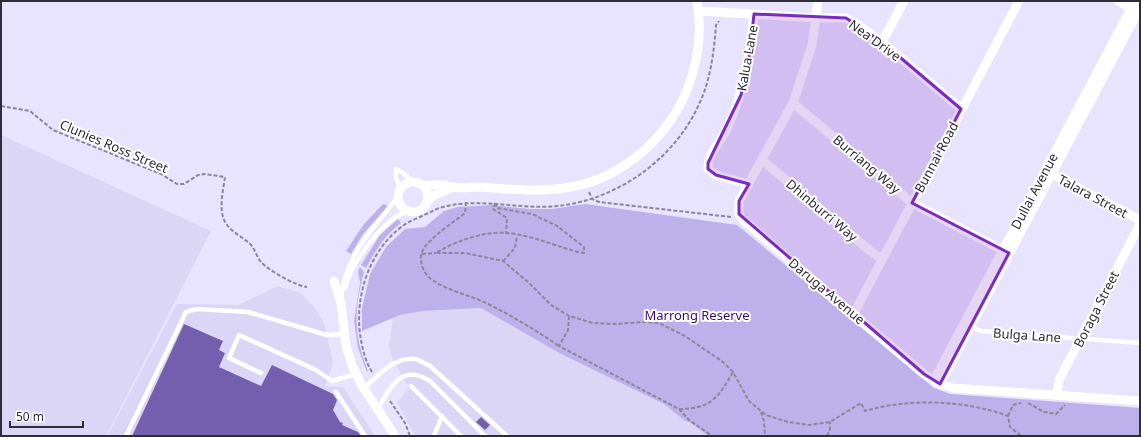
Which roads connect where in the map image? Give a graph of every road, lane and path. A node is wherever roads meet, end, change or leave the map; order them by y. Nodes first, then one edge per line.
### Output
1 (697, 1) edge
2 (818, 1) edge
3 (904, 1) edge
4 (1019, 1) edge
5 (1118, 1) edge
6 (1137, 9) edge
7 (699, 11) junction
8 (720, 12) junction
9 (754, 14) junction
10 (817, 18) junction
11 (882, 42) junction
12 (793, 103) junction
13 (1, 106) edge
14 (961, 109) junction
15 (762, 160) junction
16 (1048, 172) junction
17 (417, 183) junction
18 (749, 184) junction
19 (453, 188) junction
20 (399, 193) junction
21 (589, 194) dead end
22 (592, 199) junction
23 (466, 202) junction
24 (426, 203) junction
25 (495, 203) junction
26 (912, 203) junction
27 (410, 211) junction
28 (742, 219) junction
29 (1140, 220) edge
30 (1140, 224) edge
31 (506, 233) junction
32 (518, 236) junction
33 (436, 252) junction
34 (1006, 252) junction
35 (422, 254) junction
36 (882, 259) junction
37 (503, 261) junction
38 (334, 281) dead end
39 (306, 286) dead end
40 (341, 303) junction
41 (854, 313) junction
42 (569, 316) junction
43 (967, 325) junction
44 (345, 334) junction
45 (1080, 338) junction
46 (1140, 343) edge
47 (559, 346) junction
48 (733, 372) junction
49 (261, 373) dead end
50 (356, 374) junction
51 (376, 378) junction
52 (937, 382) junction
53 (411, 386) dead end
54 (364, 388) junction
55 (336, 392) dead end
56 (386, 394) junction
57 (1056, 396) junction
58 (1140, 401) edge
59 (1065, 404) dead end
60 (378, 409) junction
61 (679, 409) junction
62 (760, 411) junction
63 (442, 416) junction
64 (1008, 416) junction
65 (830, 422) junction
66 (126, 436) edge
67 (365, 436) edge
68 (395, 436) edge
69 (410, 436) edge
70 (434, 436) edge
71 (460, 436) edge
72 (485, 436) edge
73 (506, 436) edge
74 (712, 436) edge
75 (765, 436) edge
76 (827, 436) edge
77 (1021, 436) edge
78 (1103, 436) edge
79 (1124, 436) edge

1 - 7 street
2 - 10 street
3 - 11 street
4 - 14 street, Bunnai Road
5 - 6 street
6 - 16 street, Dullai Avenue
7 - 8 street, Nea Drive
7 - 19 street
8 - 9 street, Nea Drive
8 - 22 path
9 - 10 street, Nea Drive
9 - 18 street, Kalua Lane
10 - 11 street, Nea Drive
10 - 12 street
11 - 14 street, Nea Drive
12 - 15 street
12 - 26 street, Burriang Way
13 - 39 path, Clunies Ross Street
14 - 26 street, Bunnai Road
15 - 18 street
15 - 36 street, Dhinburri Way
16 - 29 street, Talara Street
16 - 34 street, Dullai Avenue
17 - 19 street
17 - 20 street
17 - 20 lane
17 - 24 street
18 - 28 street
19 - 24 street
20 - 27 street
20 - 40 lane
21 - 22 path
22 - 25 path
22 - 28 path
23 - 25 path
23 - 35 path
23 - 51 path
24 - 27 street
25 - 31 path
25 - 32 path
26 - 34 street, Burriang Way
26 - 36 street, Bunnai Road
27 - 40 lane
28 - 41 street, Daruga Avenue
30 - 45 street, Boraga Street
31 - 32 path
31 - 33 path
32 - 37 path
33 - 35 path
33 - 37 path
34 - 43 street, Dullai Avenue
35 - 47 path
36 - 41 street, Bunnai Road
37 - 42 path
38 - 40 street
40 - 44 street
41 - 52 street, Daruga Avenue
42 - 47 path
42 - 48 path
43 - 45 lane, Bulga Lane
43 - 52 street, Dullai Avenue
44 - 50 street
44 - 66 lane
45 - 46 lane, Bulga Lane
45 - 57 street, Boraga Street
47 - 61 path
48 - 61 path
48 - 62 path
49 - 50 lane
50 - 54 street
51 - 54 lane
51 - 73 lane
52 - 57 street, Daruga Avenue
53 - 63 lane
54 - 60 street
55 - 67 lane
56 - 60 lane
56 - 69 path
56 - 72 lane
57 - 58 street, Daruga Avenue
59 - 64 path
60 - 68 street
61 - 74 path
62 - 65 path
62 - 75 path
63 - 70 lane
63 - 71 lane
64 - 65 path
64 - 77 path
65 - 76 path
78 - 79 path

